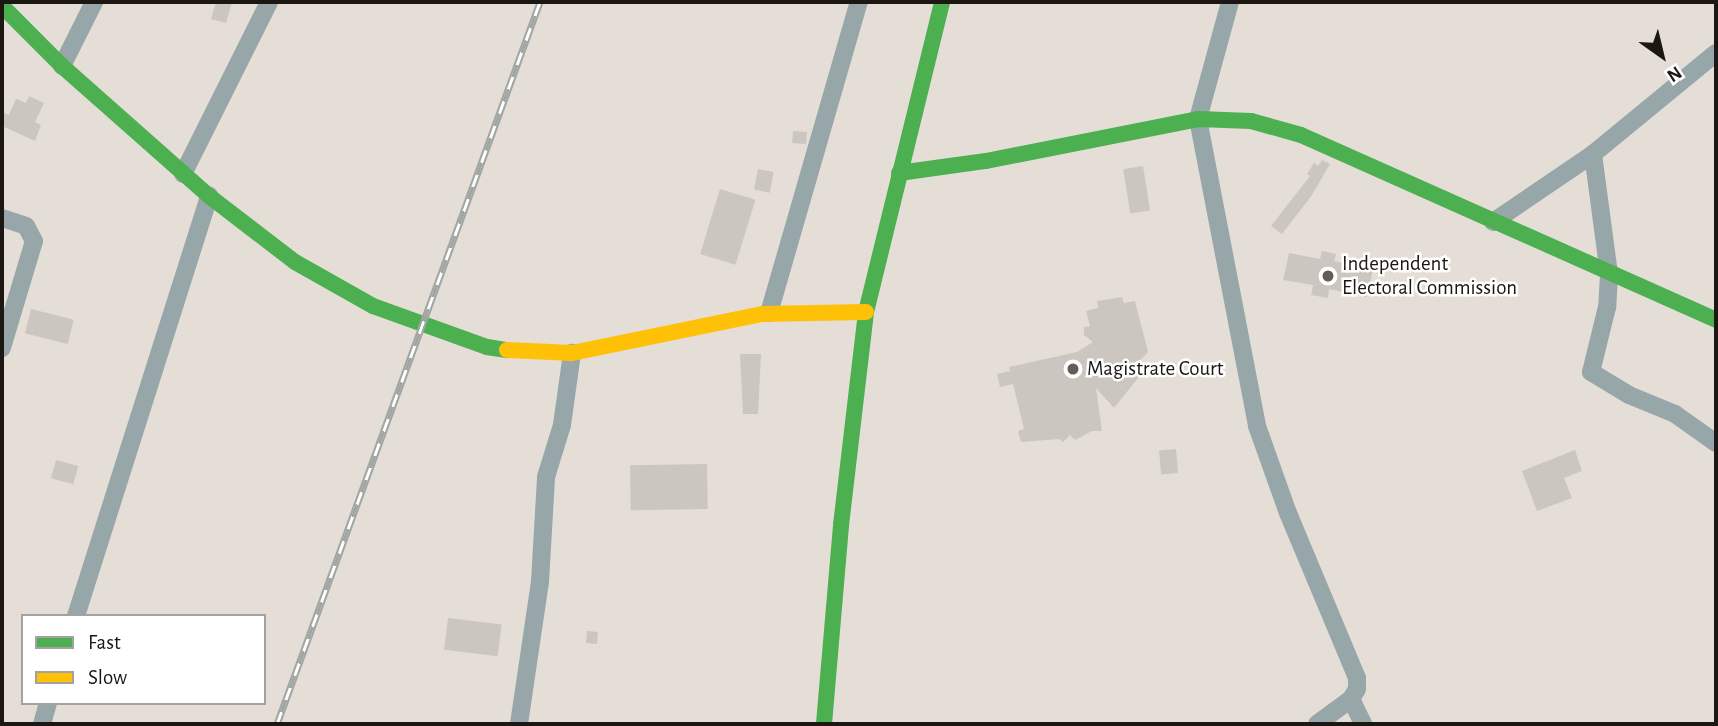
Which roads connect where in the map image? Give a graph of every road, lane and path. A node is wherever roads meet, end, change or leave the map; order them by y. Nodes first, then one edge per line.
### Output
1 (94, 2) edge
2 (269, 2) edge
3 (859, 2) edge
4 (942, 2) edge
5 (1230, 2) edge
6 (2, 6) edge
7 (1716, 53) edge
8 (62, 66) junction
9 (1198, 119) junction
10 (1593, 155) junction
11 (899, 173) junction
12 (183, 174) junction
13 (209, 196) junction
14 (2, 218) edge
15 (1493, 222) junction
16 (1609, 274) junction
17 (866, 312) junction
18 (769, 313) junction
19 (1716, 320) edge
20 (2, 348) edge
21 (572, 353) junction
22 (859, 366) junction
23 (1716, 443) edge
24 (822, 550) dead end
25 (77, 614) edge
26 (1351, 699) junction
27 (47, 705) edge
28 (42, 724) edge
29 (519, 724) edge
30 (824, 724) edge
31 (1317, 724) edge
32 (1363, 724) edge

1 - 8 street
2 - 12 street
3 - 18 street
4 - 11 main road
5 - 9 street
6 - 8 main road
7 - 10 street
8 - 12 main road
9 - 11 main road
9 - 15 main road
9 - 26 street
10 - 15 street
10 - 16 street
11 - 17 main road
12 - 13 main road
13 - 21 main road
13 - 25 street
14 - 20 street
15 - 16 main road
16 - 19 main road
16 - 23 street
17 - 18 main road
17 - 22 main road
18 - 21 main road
21 - 29 street
22 - 24 main road
22 - 30 main road
26 - 31 street
26 - 32 street
27 - 28 street

